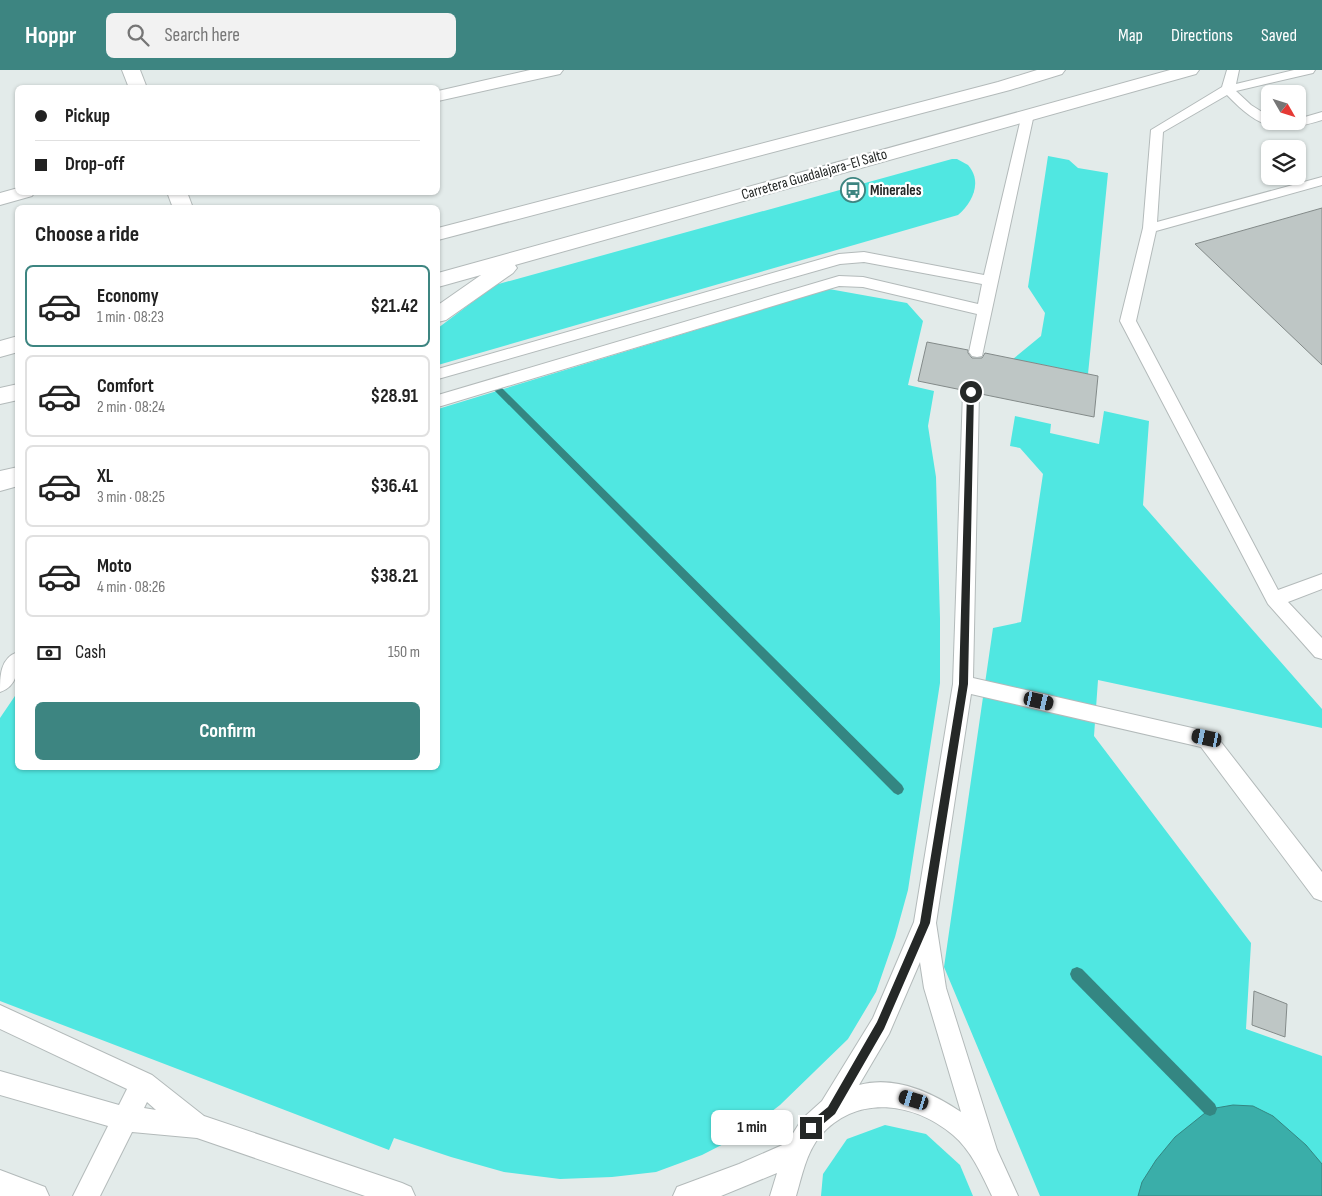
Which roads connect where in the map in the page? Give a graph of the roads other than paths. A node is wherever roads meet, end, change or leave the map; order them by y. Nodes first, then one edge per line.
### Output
1 (131, 70) edge
2 (554, 70) edge
3 (1056, 70) edge
4 (1190, 70) edge
5 (1233, 70) edge
6 (1309, 70) edge
7 (137, 85) edge
8 (1228, 89) junction
9 (440, 96) edge
10 (1028, 114) junction
11 (1322, 116) edge
12 (664, 175) junction
13 (1322, 181) edge
14 (15, 195) edge
15 (0, 199) edge
16 (1150, 228) junction
17 (440, 233) edge
18 (440, 247) edge
19 (522, 257) junction
20 (839, 259) junction
21 (440, 279) edge
22 (839, 281) junction
23 (990, 281) junction
24 (986, 311) junction
25 (440, 314) edge
26 (15, 345) edge
27 (0, 349) edge
28 (978, 352) dead end
29 (440, 373) edge
30 (971, 392) dead end
31 (15, 393) edge
32 (0, 396) edge
33 (440, 399) edge
34 (15, 477) edge
35 (0, 481) edge
36 (1322, 581) edge
37 (1274, 599) junction
38 (1322, 651) edge
39 (15, 664) edge
40 (0, 684) edge
41 (964, 684) junction
42 (1322, 890) edge
43 (925, 923) junction
44 (0, 1017) edge
45 (0, 1083) edge
46 (143, 1084) junction
47 (832, 1110) junction
48 (126, 1119) junction
49 (197, 1126) junction
50 (796, 1152) junction
51 (988, 1159) junction
52 (0, 1183) edge
53 (36, 1196) edge
54 (86, 1196) edge
55 (402, 1196) edge
56 (686, 1196) edge
57 (783, 1196) edge
58 (1005, 1196) edge

1 - 7 main road
2 - 9 main road
3 - 12 main road
4 - 10 main road, Carretera Guadalajara-El Salto
5 - 8 lane
6 - 8 lane
8 - 11 lane
8 - 16 lane
10 - 19 main road, Carretera Guadalajara-El Salto
10 - 23 lane
12 - 17 main road
12 - 18 main road
13 - 16 lane
14 - 15 main road
16 - 37 lane
19 - 21 main road, Carretera Guadalajara-El Salto
19 - 25 main road
20 - 22 lane
20 - 23 lane
20 - 29 lane
22 - 24 lane
22 - 33 lane
23 - 24 lane
24 - 28 lane
26 - 27 main road
30 - 41 lane
31 - 32 main road
34 - 35 main road
36 - 37 lane
37 - 38 lane
39 - 40 lane
41 - 42 lane
41 - 43 lane
43 - 47 lane
43 - 51 lane
44 - 46 lane
45 - 48 lane
46 - 48 lane
46 - 49 lane
47 - 50 lane
47 - 51 lane
48 - 49 lane
48 - 54 lane
49 - 55 lane
50 - 56 lane
50 - 57 lane
51 - 58 lane
52 - 53 lane

